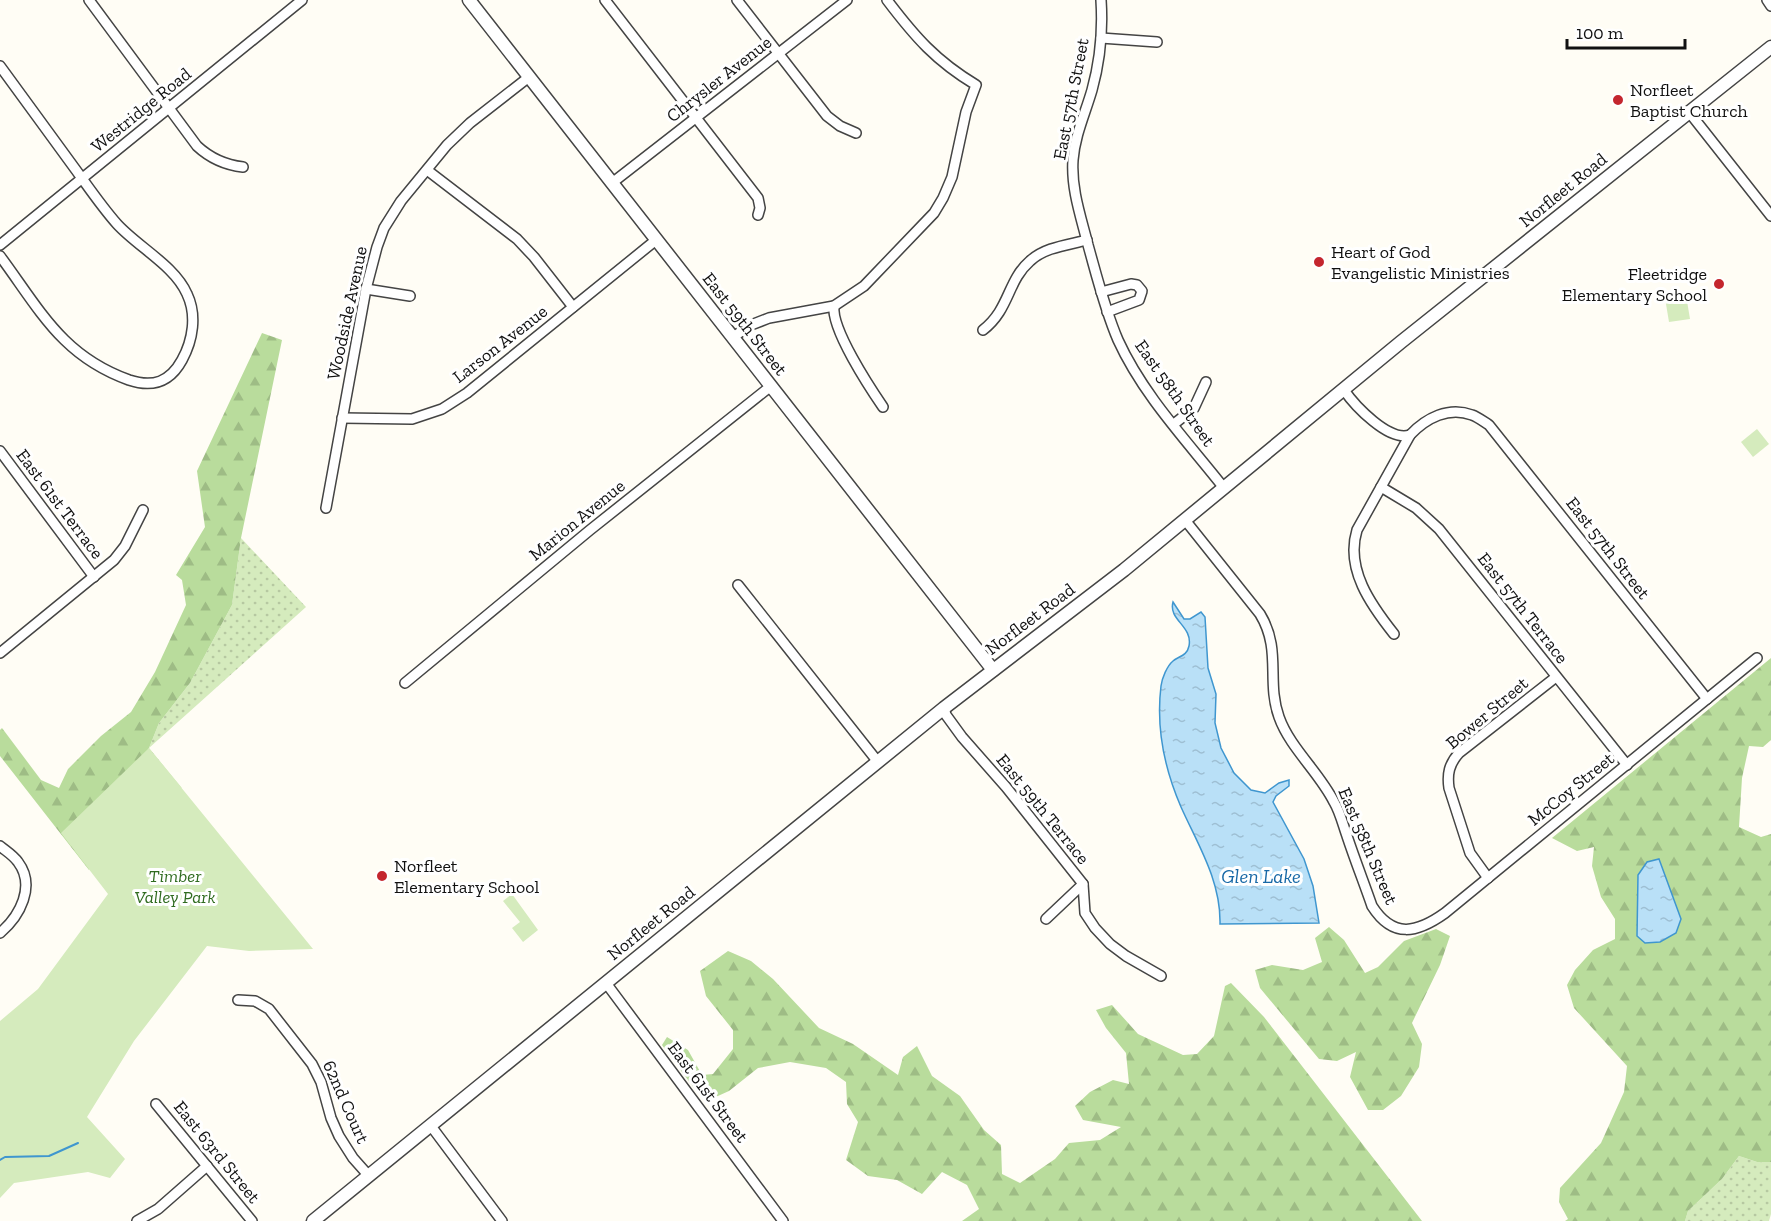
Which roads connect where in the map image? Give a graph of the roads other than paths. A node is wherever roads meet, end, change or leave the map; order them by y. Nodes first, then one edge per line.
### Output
1 (89, 0) edge
2 (302, 0) edge
3 (469, 0) edge
4 (605, 0) edge
5 (737, 0) edge
6 (847, 0) edge
7 (887, 0) edge
8 (1101, 0) edge
9 (1767, 0) edge
10 (1771, 6) edge
11 (1101, 38) junction
12 (1157, 42) dead end
13 (1771, 47) edge
14 (779, 53) junction
15 (0, 66) edge
16 (529, 77) junction
17 (169, 109) junction
18 (1689, 112) junction
19 (696, 118) junction
20 (855, 133) dead end
21 (243, 168) dead end
22 (427, 170) junction
23 (82, 179) junction
24 (612, 183) junction
25 (758, 214) dead end
26 (1771, 216) edge
27 (657, 240) junction
28 (1087, 240) junction
29 (0, 245) edge
30 (0, 256) edge
31 (366, 289) junction
32 (1101, 292) junction
33 (410, 296) dead end
34 (834, 306) junction
35 (573, 307) junction
36 (1107, 312) junction
37 (983, 330) dead end
38 (733, 337) junction
39 (1206, 382) dead end
40 (771, 386) junction
41 (1344, 390) junction
42 (883, 407) dead end
43 (342, 418) junction
44 (1174, 424) junction
45 (1410, 435) junction
46 (0, 451) edge
47 (1381, 487) junction
48 (1224, 488) junction
49 (326, 508) dead end
50 (142, 510) dead end
51 (1185, 520) junction
52 (94, 577) junction
53 (738, 585) dead end
54 (1394, 634) dead end
55 (0, 653) edge
56 (1757, 658) dead end
57 (993, 670) junction
58 (1556, 677) junction
59 (405, 682) dead end
60 (1707, 699) junction
61 (944, 708) junction
62 (878, 762) junction
63 (1627, 765) junction
64 (0, 846) edge
65 (1488, 878) junction
66 (1083, 884) junction
67 (1046, 919) dead end
68 (1400, 929) joint
69 (0, 933) edge
70 (1161, 975) dead end
71 (606, 983) junction
72 (238, 1000) dead end
73 (156, 1104) dead end
74 (431, 1126) junction
75 (207, 1166) junction
76 (369, 1176) junction
77 (137, 1221) edge
78 (252, 1221) edge
79 (313, 1221) edge
80 (502, 1221) edge
81 (783, 1221) edge

1 - 17 street
2 - 17 street, Westridge Road
3 - 16 street, East 59th Street
4 - 19 street
5 - 14 street
6 - 14 street, Chrysler Avenue
7 - 34 street
8 - 11 street, East 57th Street
9 - 10 street
11 - 12 street
11 - 28 street, East 57th Street
13 - 18 street, Norfleet Road
14 - 19 street, Chrysler Avenue
14 - 20 street
15 - 23 street
16 - 22 street, Woodside Avenue
16 - 24 street, East 59th Street
17 - 21 street
17 - 23 street, Westridge Road
18 - 26 street
18 - 41 street, Norfleet Road
19 - 24 street, Chrysler Avenue
19 - 25 street
22 - 31 street, Woodside Avenue
22 - 35 street
23 - 29 street, Westridge Road
23 - 30 street
24 - 27 street, East 59th Street
27 - 35 street, Larson Avenue
27 - 38 street, East 59th Street
28 - 32 street, East 58th Street
28 - 37 street
31 - 33 street
31 - 43 street, Woodside Avenue
32 - 36 street, East 58th Street
32 - 36 street
34 - 38 street
34 - 42 street
35 - 43 street, Larson Avenue
36 - 44 street, East 58th Street
38 - 40 street, East 59th Street
39 - 44 street
40 - 57 street, East 59th Street
40 - 59 street, Marion Avenue
41 - 45 street
41 - 48 street, Norfleet Road
43 - 49 street, Woodside Avenue
44 - 48 street, East 58th Street
45 - 47 street
45 - 60 street, East 57th Street
46 - 52 street, East 61st Terrace
47 - 54 street
47 - 58 street, East 57th Terrace
48 - 51 street, Norfleet Road
50 - 52 street
51 - 57 street, Norfleet Road
51 - 68 street, East 58th Street
52 - 55 street
53 - 62 street
56 - 60 street, McCoy Street
57 - 61 street, Norfleet Road
58 - 63 street, East 57th Terrace
58 - 65 street, Bower Street
60 - 63 street, McCoy Street
61 - 62 street, Norfleet Road
61 - 66 street, East 59th Terrace
62 - 71 street, Norfleet Road
63 - 65 street, McCoy Street
64 - 69 street
65 - 68 street, McCoy Street
66 - 67 street
66 - 70 street, East 59th Terrace
71 - 74 street, Norfleet Road
71 - 81 street, East 61st Street
72 - 76 street, 62nd Court
73 - 75 street, East 63rd Street
74 - 76 street, Norfleet Road
74 - 80 street
75 - 77 street
75 - 78 street, East 63rd Street
76 - 79 street, Norfleet Road

